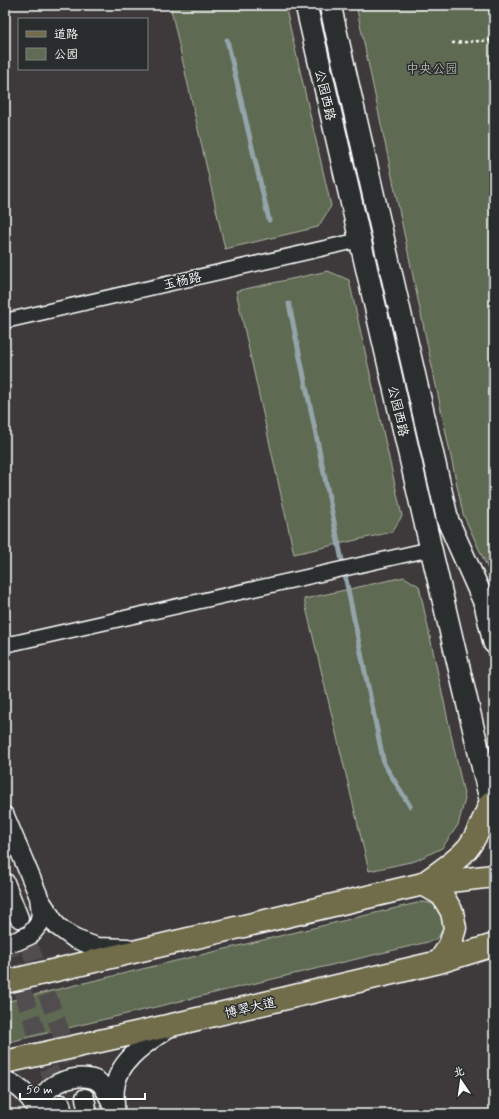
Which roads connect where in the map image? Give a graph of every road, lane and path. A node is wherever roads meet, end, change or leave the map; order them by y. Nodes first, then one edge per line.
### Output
1 (306, 5) edge
2 (330, 5) edge
3 (494, 40) edge
4 (452, 43) dead end
5 (360, 240) junction
6 (5, 321) edge
7 (431, 549) junction
8 (494, 643) edge
9 (5, 645) edge
10 (492, 809) edge
11 (5, 816) edge
12 (494, 876) edge
13 (5, 882) edge
14 (422, 884) junction
15 (38, 897) junction
16 (19, 918) tunnel mouth
17 (5, 943) edge
18 (494, 945) edge
19 (147, 948) junction
20 (439, 962) junction
21 (5, 982) edge
22 (172, 1025) junction
23 (5, 1062) edge
24 (5, 1080) edge
25 (38, 1114) edge
26 (43, 1114) edge
27 (115, 1114) edge

1 - 5 main road, 公园西路
2 - 8 main road, 公园西路
3 - 4 path
5 - 6 street, 玉杨路
5 - 7 main road, 公园西路
7 - 9 street
7 - 10 main road, 公园西路
10 - 14 main road
11 - 15 street
12 - 14 main road
13 - 16 street
14 - 19 main road
14 - 20 main road
15 - 17 street
15 - 19 street
18 - 20 main road, 博翠大道
19 - 21 main road
20 - 22 main road, 博翠大道
22 - 23 main road, 博翠大道
22 - 27 street
24 - 25 street
26 - 27 street

